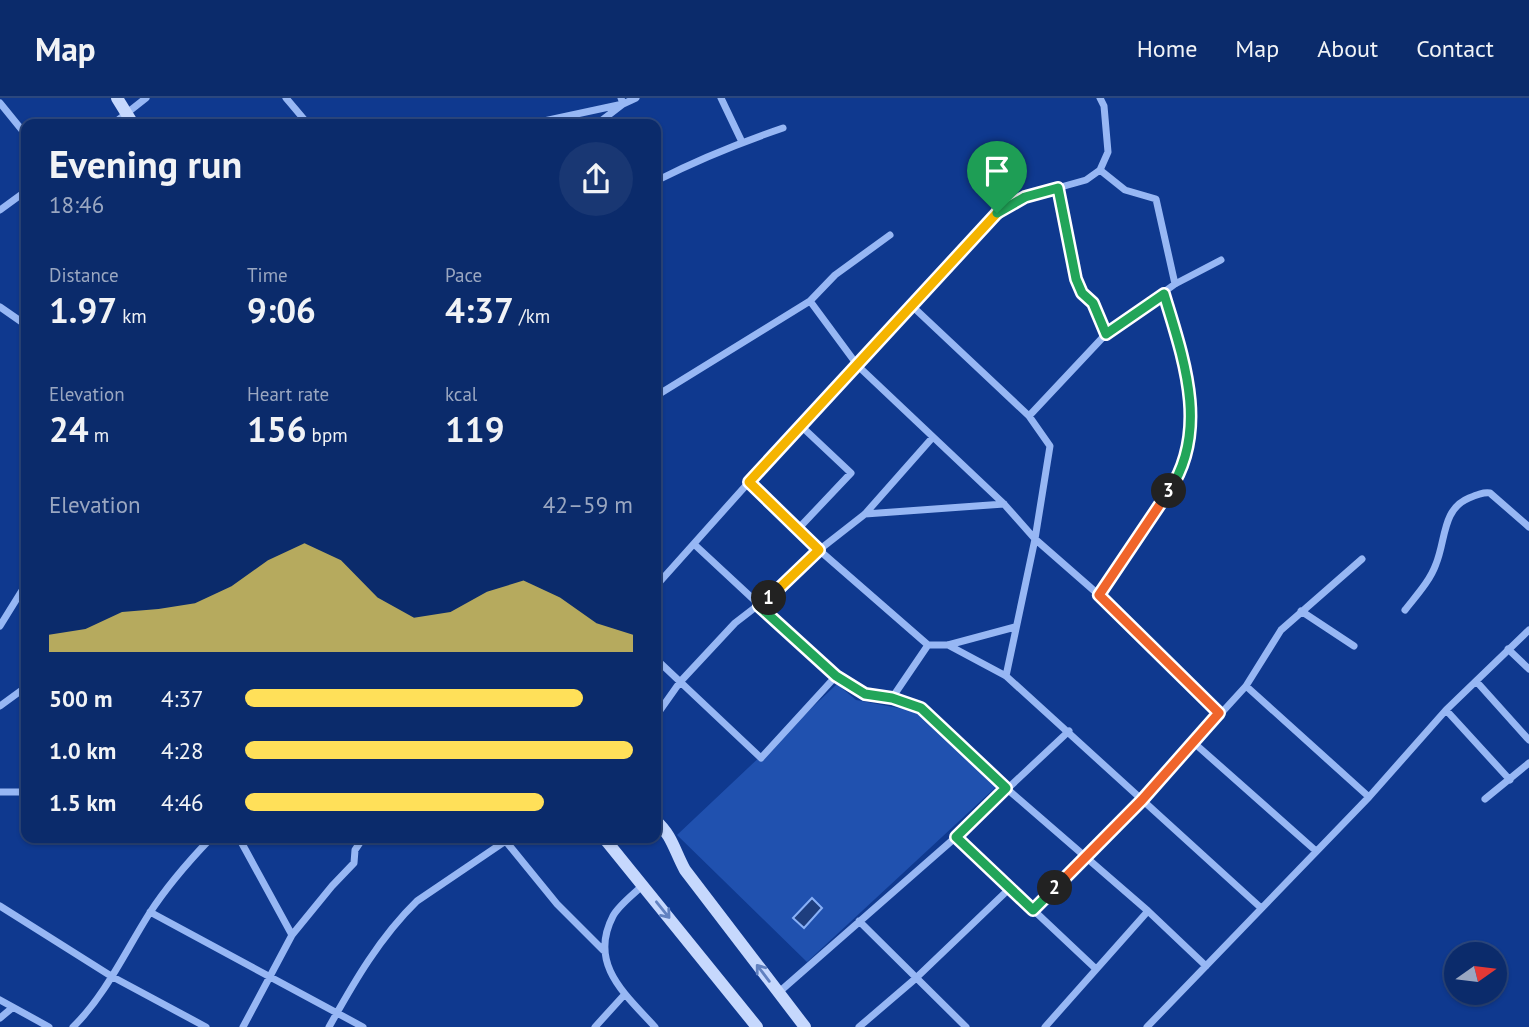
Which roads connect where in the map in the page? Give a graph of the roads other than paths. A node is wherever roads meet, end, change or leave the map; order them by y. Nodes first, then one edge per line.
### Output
1 (117, 98) edge
2 (123, 98) edge
3 (146, 98) edge
4 (286, 98) edge
5 (636, 98) edge
6 (721, 98) edge
7 (1100, 98) edge
8 (622, 101) edge
9 (0, 103) edge
10 (130, 116) edge
11 (304, 119) edge
12 (550, 119) edge
13 (602, 119) edge
14 (783, 128) dead end
15 (21, 129) edge
16 (742, 142) junction
17 (1100, 170) junction
18 (661, 178) edge
19 (1058, 188) junction
20 (21, 195) edge
21 (0, 210) edge
22 (890, 235) dead end
23 (1222, 260) dead end
24 (1175, 284) junction
25 (1164, 294) junction
26 (810, 301) junction
27 (911, 304) junction
28 (0, 307) edge
29 (21, 322) edge
30 (1106, 334) junction
31 (858, 366) junction
32 (661, 393) edge
33 (1029, 416) junction
34 (800, 425) junction
35 (933, 437) junction
36 (749, 482) junction
37 (1004, 504) junction
38 (864, 514) junction
39 (1529, 527) edge
40 (798, 529) junction
41 (1035, 539) junction
42 (695, 545) junction
43 (819, 550) junction
44 (1362, 559) dead end
45 (661, 581) edge
46 (21, 592) edge
47 (1099, 595) junction
48 (759, 606) junction
49 (1405, 610) dead end
50 (1301, 611) junction
51 (0, 626) edge
52 (1015, 626) junction
53 (1529, 630) edge
54 (928, 645) junction
55 (948, 645) junction
56 (1354, 646) dead end
57 (1508, 649) junction
58 (661, 664) edge
59 (1529, 669) edge
60 (836, 676) junction
61 (1006, 676) junction
62 (1476, 681) junction
63 (680, 682) junction
64 (1246, 686) junction
65 (21, 691) edge
66 (892, 698) junction
67 (0, 706) edge
68 (661, 709) edge
69 (1446, 710) junction
70 (1219, 713) junction
71 (1069, 731) junction
72 (1529, 740) edge
73 (1193, 742) junction
74 (1529, 763) edge
75 (1510, 780) junction
76 (1006, 788) junction
77 (4, 792) edge
78 (1368, 797) junction
79 (1485, 799) dead end
80 (1142, 800) junction
81 (0, 801) edge
82 (661, 826) edge
83 (956, 837) junction
84 (206, 843) edge
85 (242, 843) edge
86 (360, 843) edge
87 (501, 843) edge
88 (510, 843) edge
89 (608, 843) edge
90 (1316, 851) junction
91 (1086, 856) junction
92 (643, 885) junction
93 (1009, 889) junction
94 (0, 906) edge
95 (1260, 908) junction
96 (1033, 910) junction
97 (1148, 911) junction
98 (150, 912) junction
99 (859, 921) junction
100 (292, 935) junction
101 (603, 950) junction
102 (1206, 966) junction
103 (1096, 969) junction
104 (111, 976) junction
105 (270, 978) junction
106 (915, 979) junction
107 (778, 993) junction
108 (625, 994) junction
109 (0, 1000) edge
110 (12, 1008) junction
111 (337, 1014) junction
112 (0, 1018) edge
113 (49, 1027) edge
114 (73, 1027) edge
115 (206, 1027) edge
116 (243, 1027) edge
117 (329, 1027) edge
118 (363, 1027) edge
119 (595, 1027) edge
120 (655, 1027) edge
121 (757, 1027) edge
122 (805, 1027) edge
123 (859, 1027) edge
124 (966, 1027) edge
125 (1045, 1027) edge
126 (1147, 1027) edge

1 - 10 main road
2 - 10 main road
3 - 10 street
4 - 11 street
5 - 8 street
6 - 16 street
7 - 17 street
8 - 12 street
8 - 13 street
9 - 15 street
14 - 16 street
16 - 18 street
17 - 19 street
17 - 24 street
19 - 27 street
19 - 30 street
20 - 21 street
22 - 26 street
23 - 24 street
24 - 25 street
25 - 30 street
25 - 47 street
26 - 31 street
26 - 32 street
27 - 31 street
27 - 33 street
28 - 29 street
30 - 33 street
31 - 34 street
31 - 35 street
33 - 41 street
34 - 36 street
34 - 40 street
35 - 37 street
35 - 38 street
36 - 40 street
36 - 42 street
37 - 38 street
37 - 41 street
38 - 43 street
39 - 49 street
40 - 43 street
41 - 47 street
41 - 52 street
42 - 45 street
42 - 48 street
43 - 48 street
43 - 54 street
44 - 50 street
46 - 51 street
47 - 70 street
48 - 60 street
48 - 63 street
50 - 56 street
50 - 64 street
52 - 55 street
52 - 61 street
53 - 57 street
54 - 55 street
54 - 66 street
55 - 61 street
57 - 59 street
57 - 62 street
58 - 63 street
60 - 63 street
60 - 66 street
61 - 71 street
62 - 69 street
62 - 72 street
63 - 68 street
64 - 70 street
64 - 78 street
65 - 67 street
66 - 76 street
69 - 75 street
69 - 78 street
70 - 73 street
71 - 76 street
71 - 80 street
73 - 80 street
73 - 90 street
74 - 75 street
75 - 79 street
76 - 83 street
76 - 91 street
77 - 81 street
78 - 90 street
80 - 91 street
80 - 95 street
107 -> 82 main road
83 - 93 street
83 - 99 street
84 - 98 street
85 - 100 street
86 - 100 street
87 - 111 street
88 - 101 street
89 - 92 main road
90 - 95 street
91 - 96 street
91 - 97 street
92 - 101 street
92 -> 121 main road
93 - 96 street
93 - 106 street
94 - 104 street
95 - 102 street
96 - 103 street
97 - 102 street
97 - 103 street
98 - 104 street
98 - 105 street
99 - 106 street
99 - 107 street
100 - 105 street
101 - 108 street
102 - 126 street
103 - 125 street
104 - 114 street
104 - 115 street
105 - 111 street
105 - 116 street
106 - 123 street
106 - 124 street
107 - 122 main road
108 - 119 street
108 - 120 street
109 - 110 street
110 - 112 street
110 - 113 street
111 - 117 street
111 - 118 street

